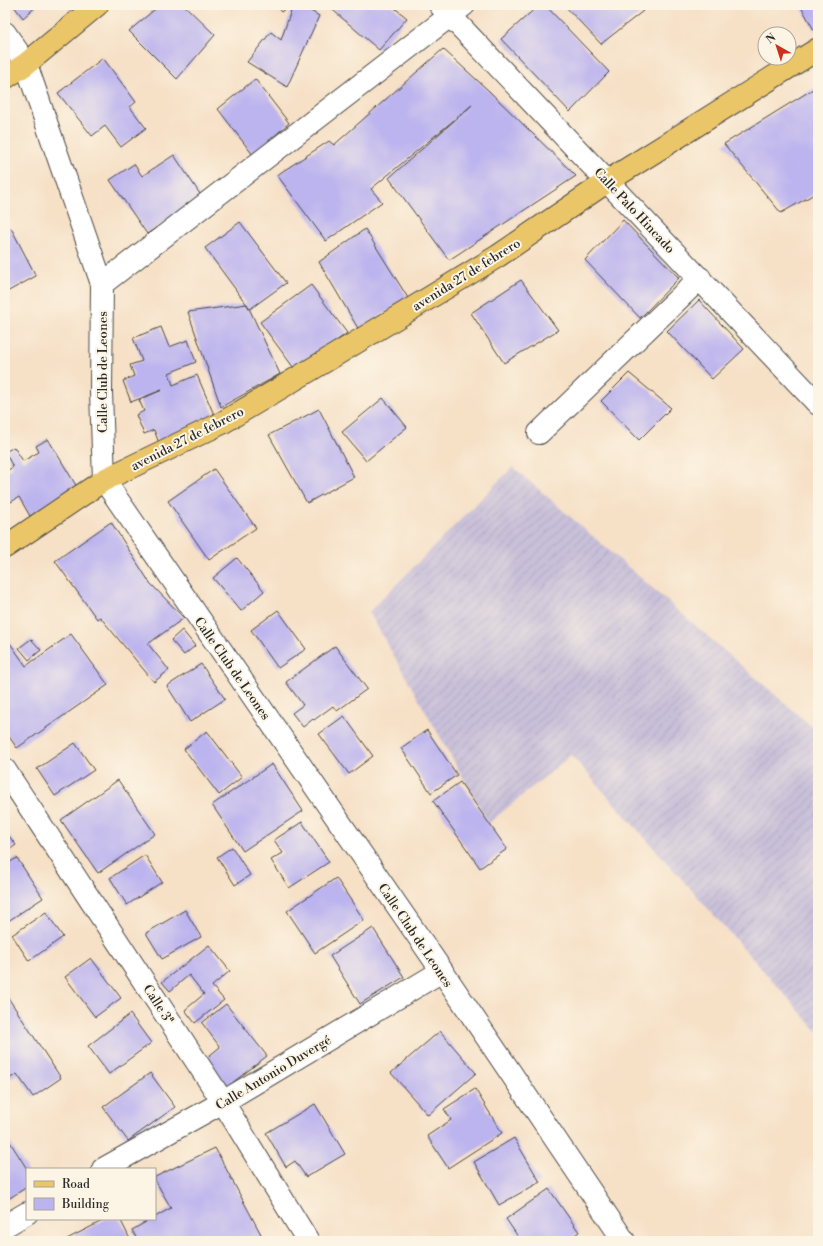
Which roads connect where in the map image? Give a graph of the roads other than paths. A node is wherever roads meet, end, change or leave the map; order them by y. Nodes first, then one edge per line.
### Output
1 (97, 5) edge
2 (452, 9) edge
3 (5, 33) edge
4 (818, 49) edge
5 (26, 64) junction
6 (5, 78) edge
7 (608, 181) junction
8 (700, 278) junction
9 (102, 284) junction
10 (818, 404) edge
11 (539, 433) dead end
12 (104, 480) junction
13 (5, 547) edge
14 (5, 770) edge
15 (442, 971) junction
16 (223, 1102) junction
17 (105, 1168) edge
18 (26, 1214) edge
19 (5, 1226) edge
20 (308, 1241) edge
21 (624, 1241) edge

1 - 5 main road
2 - 7 street, Calle Palo Hincado
2 - 9 street
3 - 5 street, Calle Club de Leones
4 - 7 main road, avenida 27 de febrero
5 - 6 main road
5 - 9 street, Calle Club de Leones
7 - 8 street, Calle Palo Hincado
7 - 12 main road, avenida 27 de febrero
8 - 10 street, Calle Palo Hincado
8 - 11 street
9 - 12 street, Calle Club de Leones
12 - 13 main road, avenida 27 de febrero
12 - 15 street, Calle Club de Leones
14 - 16 street, Calle 3ª
15 - 16 street, Calle Antonio Duvergé
15 - 21 street, Calle Club de Leones
16 - 17 street, Calle Antonio Duvergé
16 - 20 street, Calle 3ª
18 - 19 street

